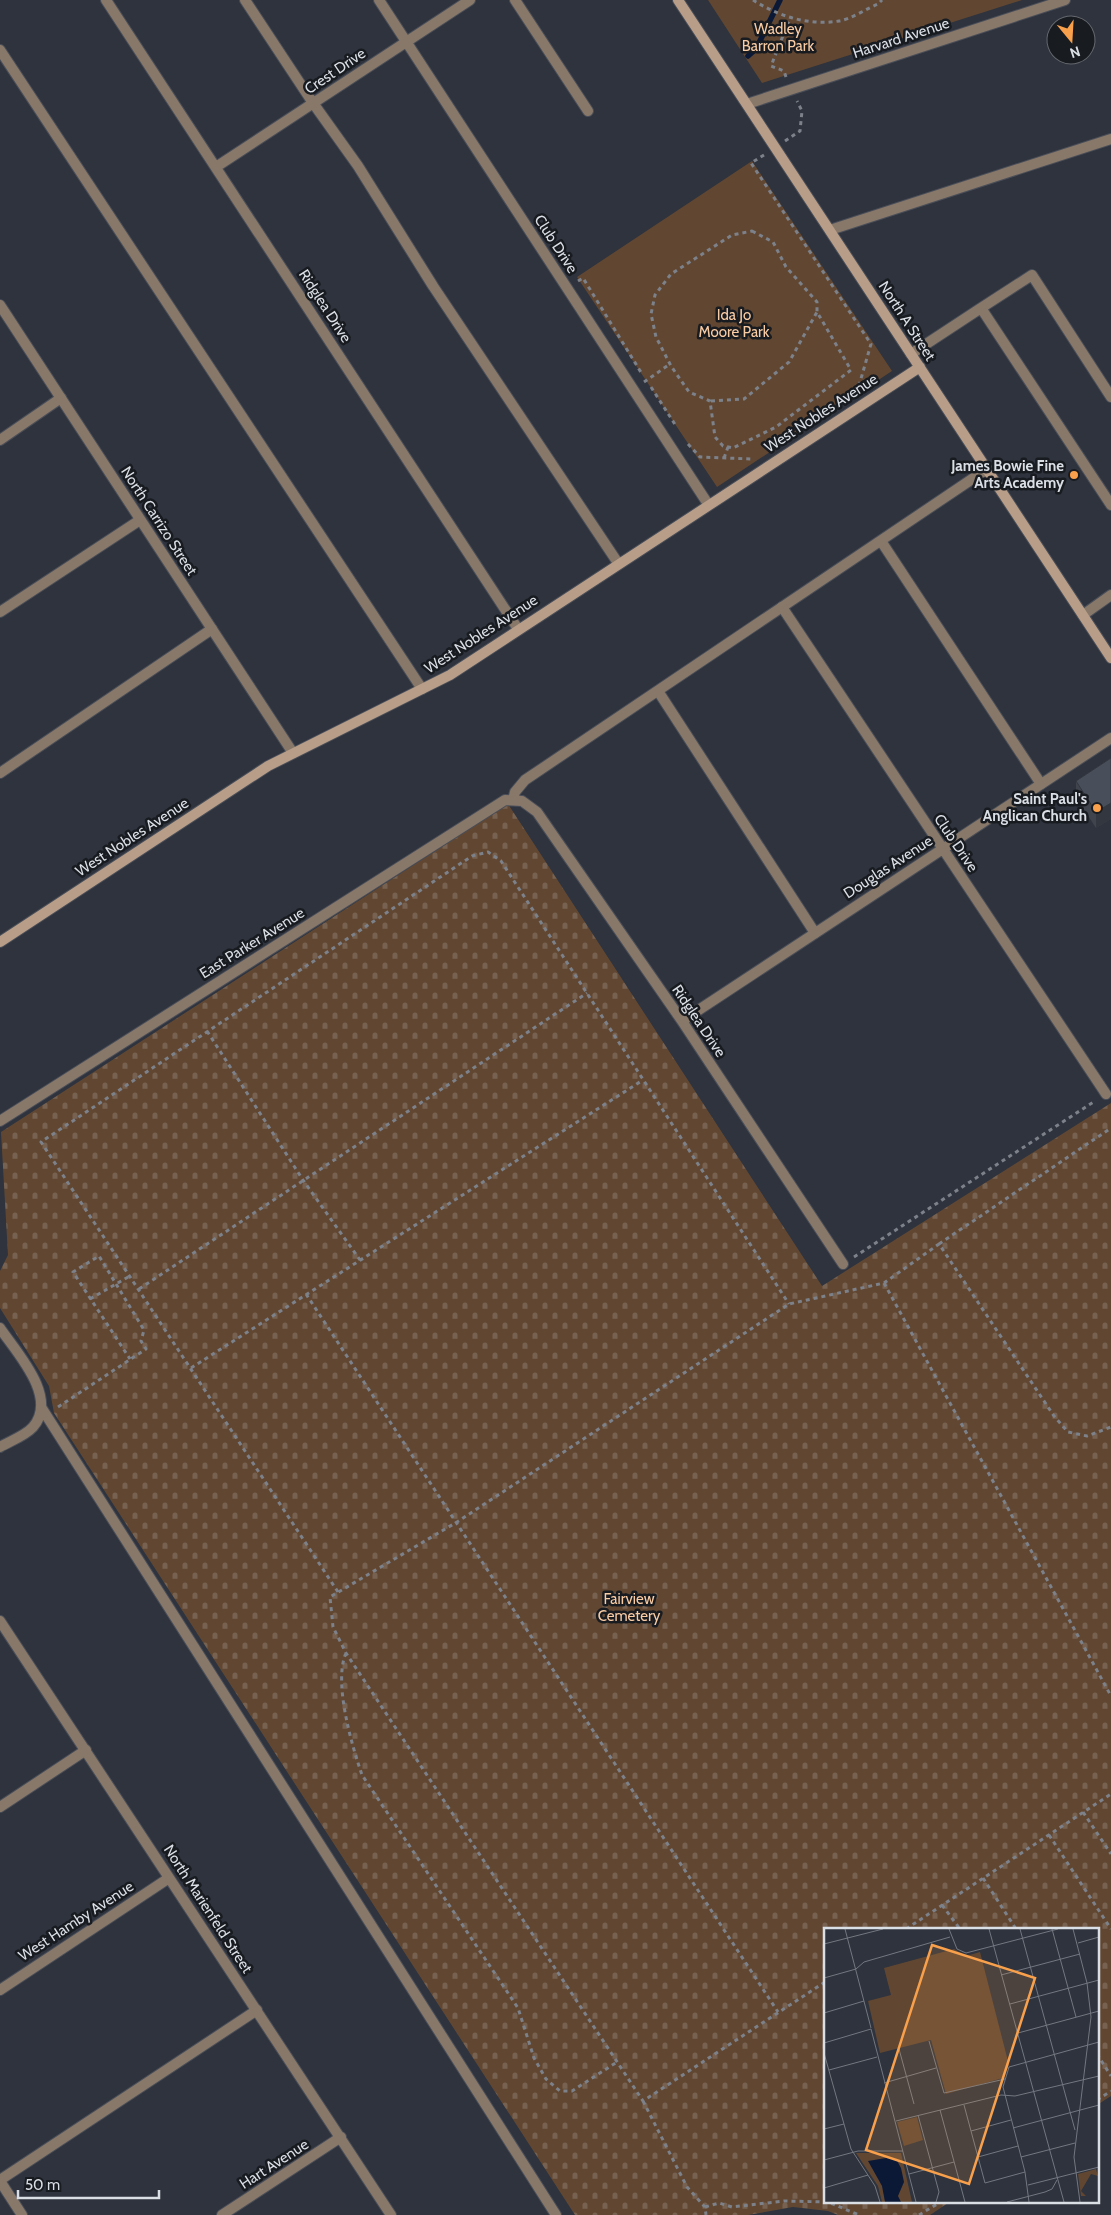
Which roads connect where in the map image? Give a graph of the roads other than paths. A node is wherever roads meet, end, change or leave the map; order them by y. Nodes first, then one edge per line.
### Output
1 (106, 0) edge
2 (245, 0) edge
3 (379, 0) edge
4 (470, 0) edge
5 (515, 0) edge
6 (678, 0) edge
7 (1065, 0) edge
8 (406, 42) junction
9 (0, 50) edge
10 (313, 104) junction
11 (747, 104) junction
12 (588, 111) dead end
13 (1111, 139) edge
14 (216, 167) junction
15 (830, 230) junction
16 (0, 306) edge
17 (981, 308) junction
18 (911, 354) junction
19 (920, 367) junction
20 (1111, 397) edge
21 (61, 398) junction
22 (0, 440) edge
23 (987, 469) junction
24 (708, 504) junction
25 (1111, 505) edge
26 (140, 520) junction
27 (881, 541) junction
28 (618, 563) junction
29 (1111, 595) edge
30 (782, 608) junction
31 (0, 612) edge
32 (1083, 615) junction
33 (518, 628) junction
34 (212, 629) junction
35 (1111, 658) edge
36 (422, 689) junction
37 (658, 691) junction
38 (1111, 738) edge
39 (293, 753) junction
40 (0, 773) edge
41 (1041, 784) junction
42 (518, 801) junction
43 (942, 850) junction
44 (815, 933) junction
45 (0, 942) edge
46 (682, 1021) junction
47 (1106, 1094) road end
48 (0, 1120) edge
49 (843, 1264) road end
50 (0, 1328) edge
51 (41, 1407) junction
52 (0, 1447) edge
53 (0, 1621) edge
54 (86, 1750) junction
55 (0, 1807) edge
56 (169, 1878) junction
57 (0, 1990) edge
58 (257, 2010) junction
59 (341, 2137) junction
60 (0, 2181) edge
61 (22, 2215) edge
62 (222, 2215) edge
63 (391, 2215) edge
64 (556, 2215) edge

1 - 14 street, Ridglea Drive
2 - 10 street
3 - 8 street, Club Drive
4 - 8 street, Crest Drive
5 - 12 street
6 - 11 street, North A Street
7 - 11 street, Harvard Avenue
8 - 10 street, Crest Drive
8 - 24 street, Club Drive
9 - 36 street
10 - 14 street, Crest Drive
10 - 28 street
11 - 15 street, North A Street
13 - 15 street
14 - 33 street, Ridglea Drive
15 - 18 street, North A Street
16 - 21 street, North Carrizo Street
17 - 18 street
17 - 20 street
17 - 25 street
18 - 19 street, North A Street
19 - 23 street, North A Street
19 - 24 street, West Nobles Avenue
21 - 22 street
21 - 26 street, North Carrizo Street
23 - 27 street
23 - 32 street, North A Street
24 - 28 street, West Nobles Avenue
26 - 31 street
26 - 34 street, North Carrizo Street
27 - 30 street
27 - 41 street
28 - 33 street, West Nobles Avenue
29 - 32 street
30 - 37 street
30 - 43 street, Club Drive
32 - 35 street, North A Street
33 - 36 street, West Nobles Avenue
34 - 39 street, North Carrizo Street
34 - 40 street
36 - 39 street, West Nobles Avenue
37 - 42 street
37 - 44 street
38 - 41 street, Douglas Avenue
39 - 45 street, West Nobles Avenue
41 - 43 street, Douglas Avenue
42 - 46 street, Ridglea Drive
42 - 48 street, East Parker Avenue
43 - 44 street, Douglas Avenue
43 - 47 street, Club Drive
44 - 46 street, Douglas Avenue
46 - 49 street, Ridglea Drive
50 - 51 street
51 - 52 street
51 - 64 street
53 - 54 street, North Marienfeld Street
54 - 55 street
54 - 56 street, North Marienfeld Street
56 - 57 street, West Hamby Avenue
56 - 58 street, North Marienfeld Street
58 - 59 street, North Marienfeld Street
58 - 60 street
59 - 62 street, Hart Avenue
59 - 63 street, North Marienfeld Street
60 - 61 street

